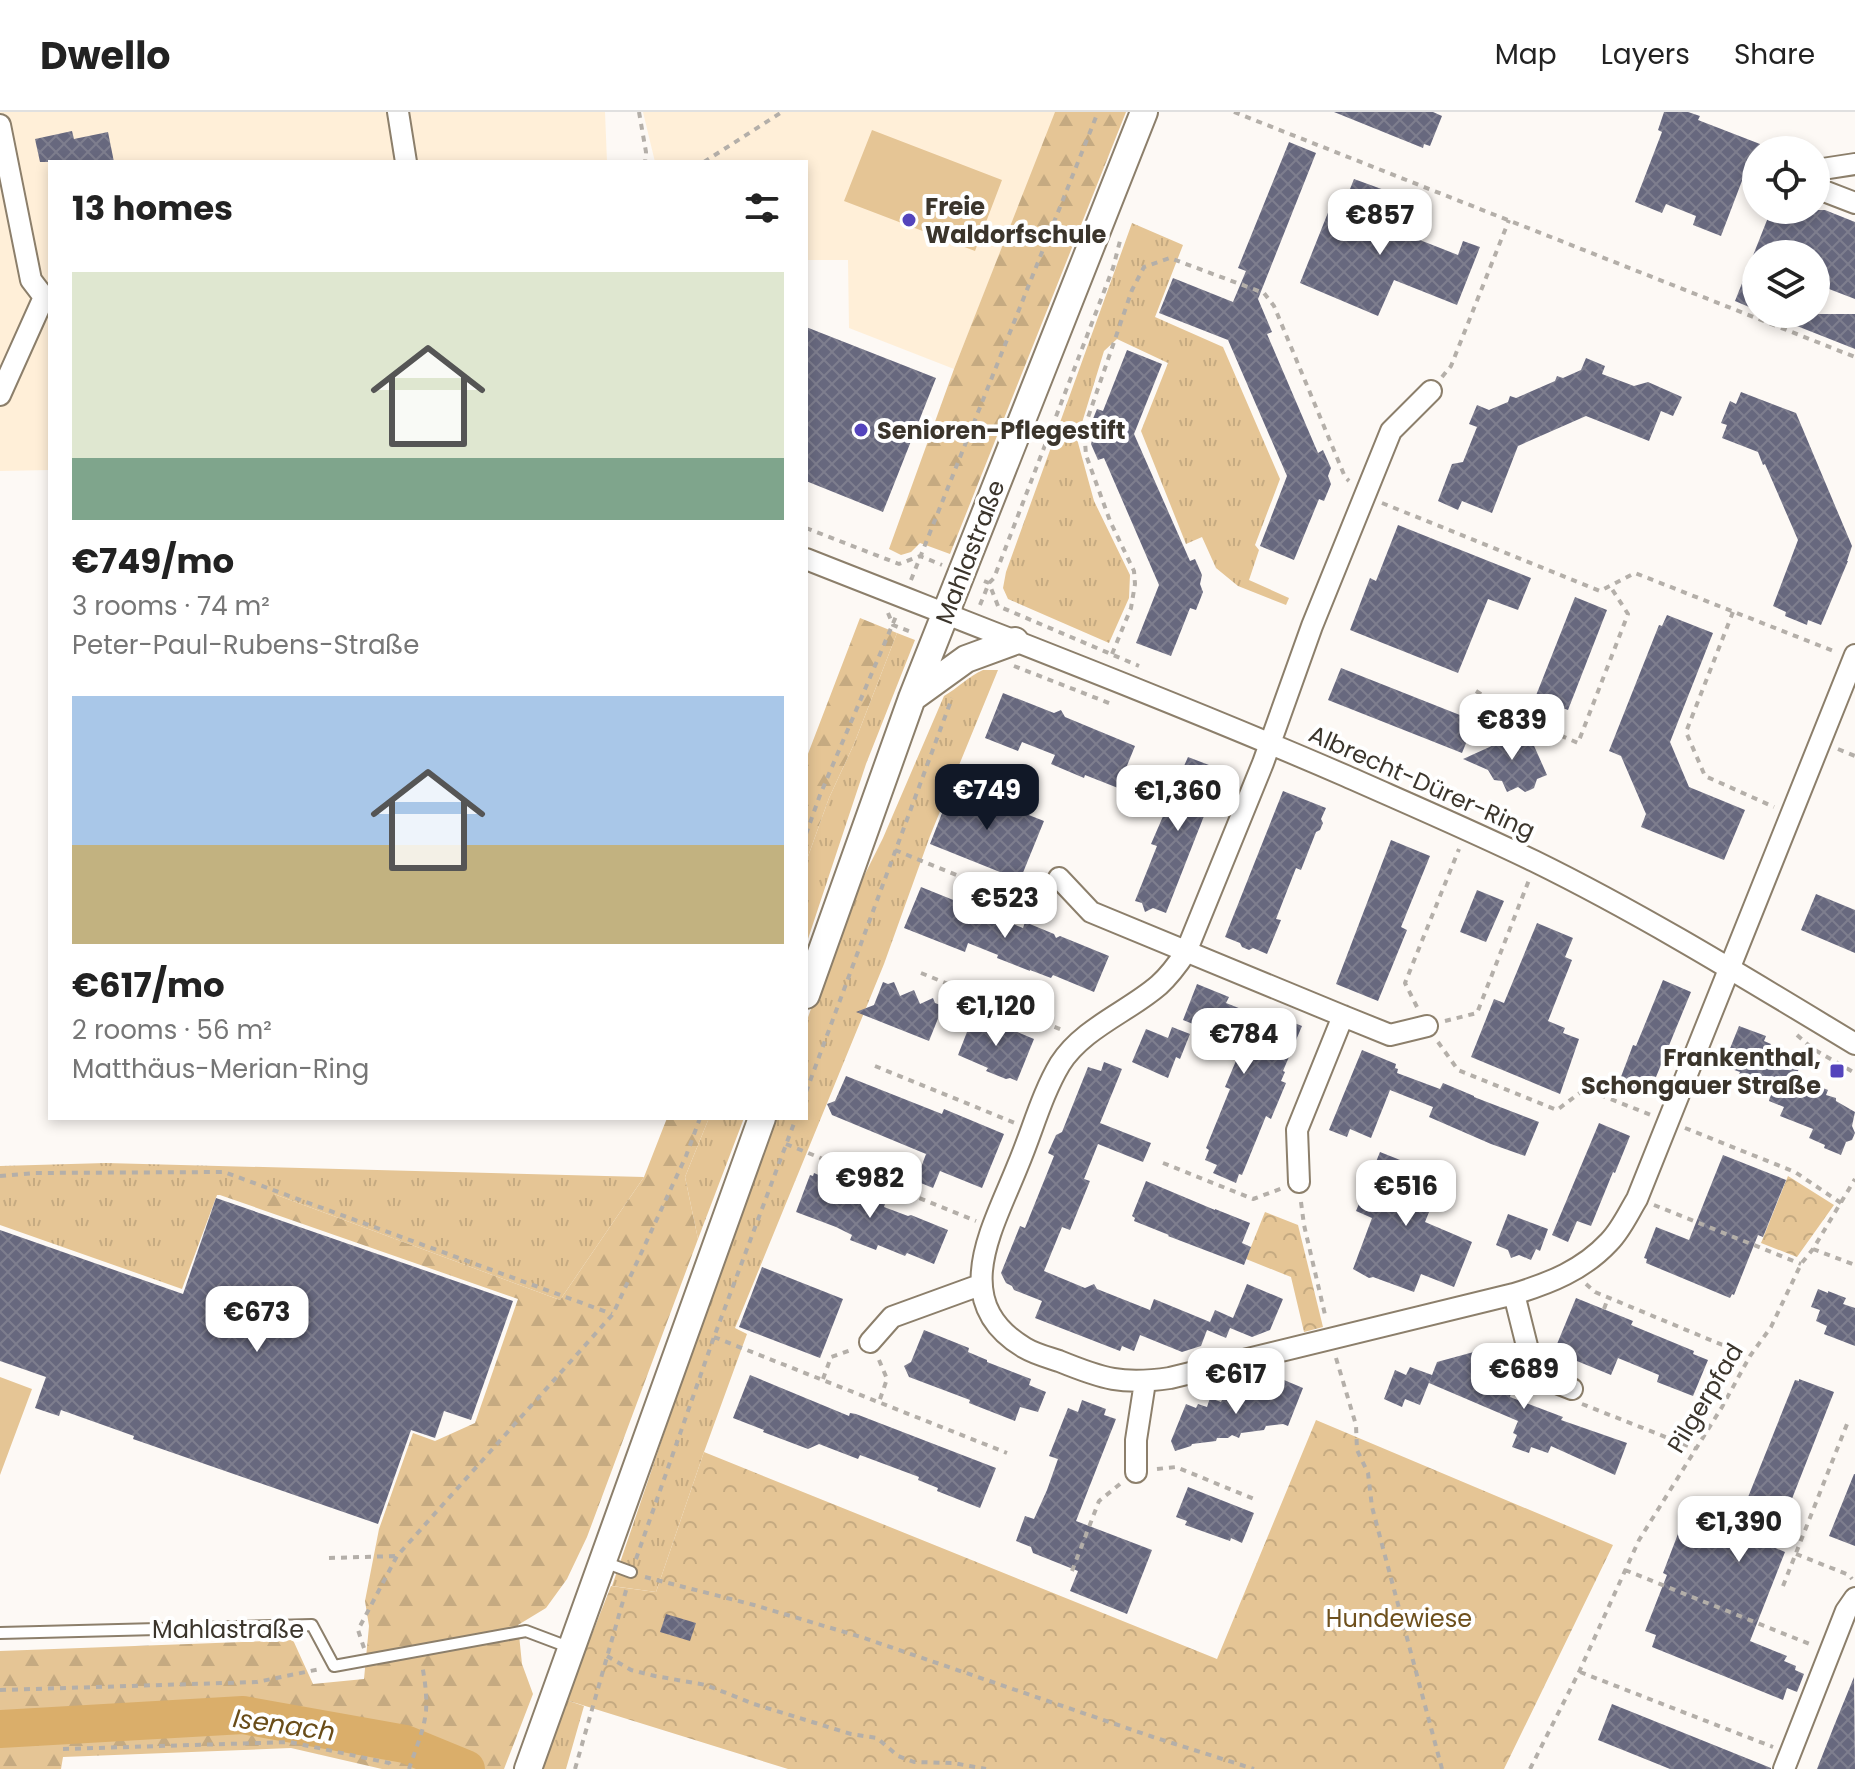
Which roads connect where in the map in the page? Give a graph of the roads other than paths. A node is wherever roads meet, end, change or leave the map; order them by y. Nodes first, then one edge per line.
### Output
1 (398, 112) edge
2 (1144, 112) edge
3 (0, 125) edge
4 (406, 160) edge
5 (1855, 164) edge
6 (1830, 168) edge
7 (1830, 193) edge
8 (1855, 203) edge
9 (47, 298) edge
10 (1431, 391) road end
11 (0, 395) edge
12 (808, 560) edge
13 (946, 613) junction
14 (1011, 652) junction
15 (1854, 657) edge
16 (912, 698) junction
17 (1271, 744) junction
18 (1059, 878) road end
19 (1186, 952) junction
20 (1730, 969) junction
21 (808, 989) edge
22 (1343, 1016) junction
23 (1427, 1026) road end
24 (1855, 1044) edge
25 (761, 1120) edge
26 (1299, 1182) road end
27 (980, 1285) junction
28 (1514, 1294) junction
29 (870, 1342) road end
30 (1145, 1382) junction
31 (1572, 1389) road end
32 (1136, 1472) road end
33 (602, 1561) junction
34 (631, 1572) road end
35 (1855, 1598) edge
36 (0, 1633) edge
37 (571, 1648) junction
38 (1787, 1762) edge
39 (528, 1767) edge

1 - 4 street
2 - 13 street, Mahlastraße
3 - 9 street
5 - 6 street
7 - 8 street
9 - 11 street
10 - 17 street
12 - 13 street, Albrecht-Dürer-Ring
13 - 14 street, Albrecht-Dürer-Ring
13 - 16 street, Mahlastraße
14 - 16 street
14 - 17 street, Albrecht-Dürer-Ring
15 - 20 street
16 - 21 street, Mahlastraße
17 - 19 street
17 - 20 street, Albrecht-Dürer-Ring
18 - 19 street
19 - 22 street
19 - 27 street
20 - 24 street, Albrecht-Dürer-Ring
20 - 28 street
22 - 23 street
22 - 26 street
25 - 33 street
27 - 29 street
27 - 30 street
28 - 30 street
28 - 31 street
30 - 32 street
33 - 34 lane
33 - 37 street
35 - 38 street
36 - 37 lane, Mahlastraße
37 - 39 street

